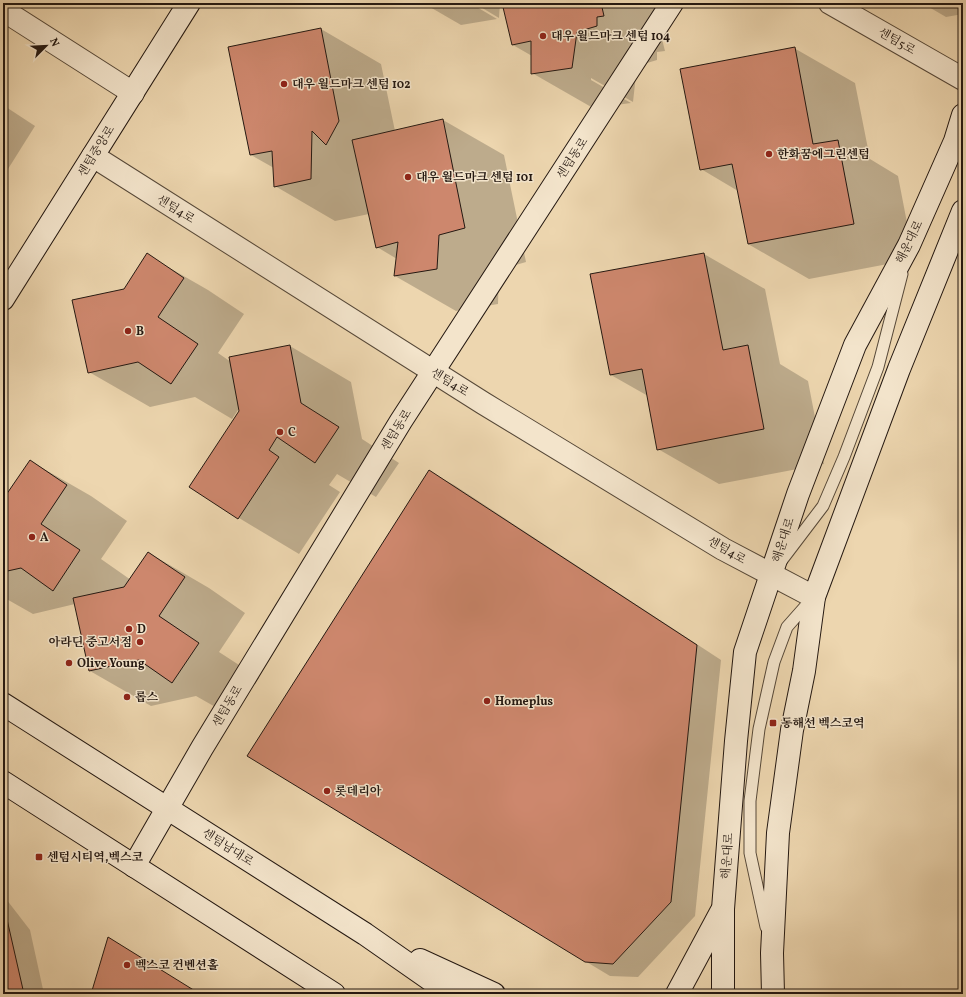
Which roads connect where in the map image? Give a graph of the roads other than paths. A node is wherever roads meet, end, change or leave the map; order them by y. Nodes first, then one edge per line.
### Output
1 (189, 3) edge
2 (672, 3) edge
3 (830, 3) edge
4 (3, 10) edge
5 (963, 79) edge
6 (132, 93) junction
7 (963, 115) edge
8 (93, 156) junction
9 (963, 211) edge
10 (909, 245) junction
11 (3, 299) edge
12 (434, 372) junction
13 (771, 575) junction
14 (814, 597) junction
15 (3, 704) edge
16 (3, 782) edge
17 (167, 808) junction
18 (134, 866) junction
19 (723, 909) junction
20 (365, 934) junction
21 (772, 953) junction
22 (334, 994) edge
23 (451, 994) edge
24 (494, 994) edge
25 (677, 994) edge
26 (723, 994) edge
27 (773, 994) edge

1 - 6 main road, 센텀중앙로
2 - 12 main road, 센텀동로
3 - 5 main road, 센텀5로
4 - 6 main road
6 - 8 main road, 센텀중앙로
7 - 10 main road, 해운대로
8 - 11 main road, 센텀중앙로
8 - 12 main road, 센텀4로
9 - 14 main road
10 - 13 main road, 해운대로
10 - 13 lane
12 - 13 main road, 센텀4로
12 - 17 main road, 센텀동로
13 - 14 main road, 센텀4로
13 - 19 main road, 해운대로
14 - 21 main road
14 - 21 lane
15 - 17 main road, 센텀남대로
16 - 18 main road
17 - 18 main road, 센텀동로
17 - 20 main road, 센텀남대로
18 - 22 main road
19 - 25 main road
19 - 26 main road, 해운대로
20 - 23 main road, 센텀남대로
20 - 24 main road
21 - 27 main road

